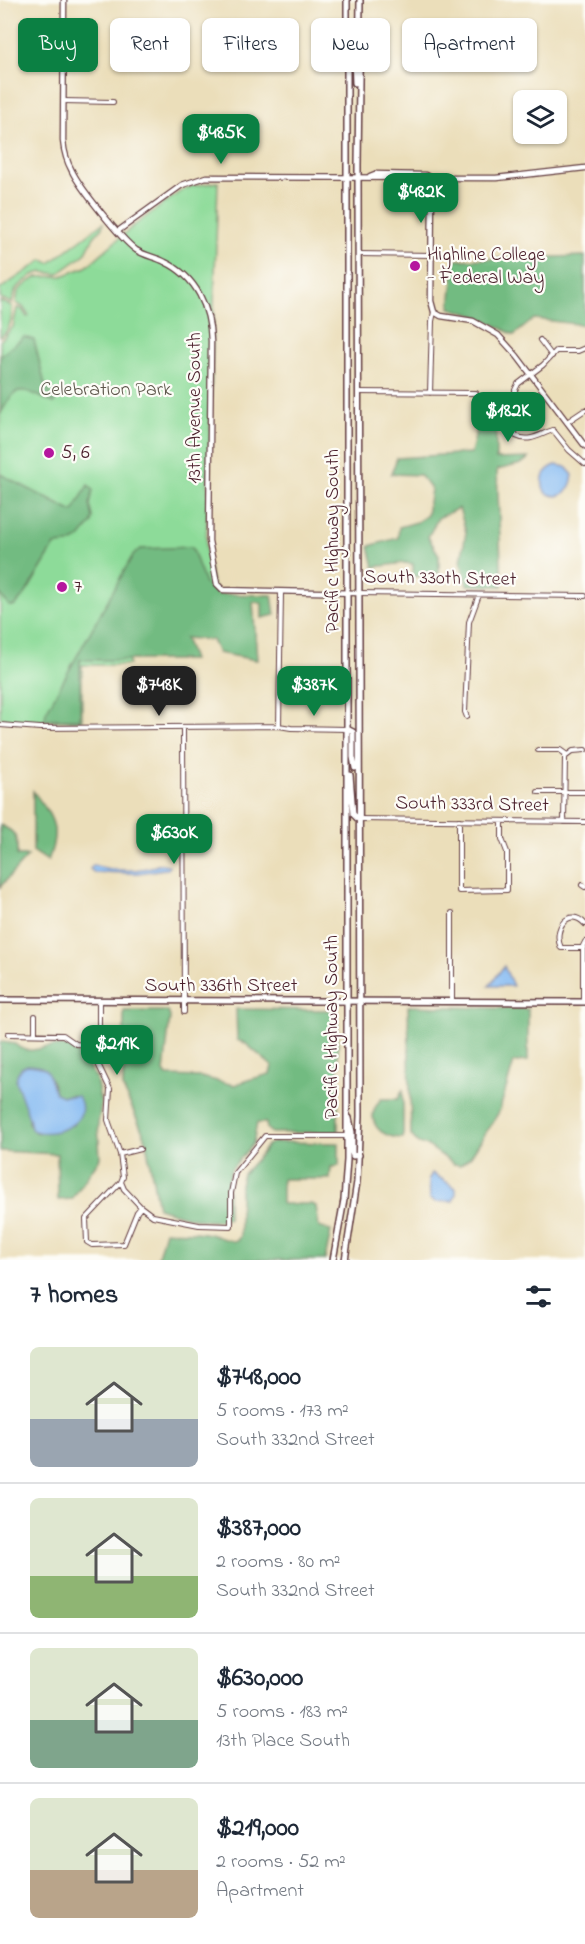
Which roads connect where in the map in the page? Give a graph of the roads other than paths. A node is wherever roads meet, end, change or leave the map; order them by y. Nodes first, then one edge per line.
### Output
1 (64, 0) edge
2 (348, 0) edge
3 (360, 0) edge
4 (348, 18) edge
5 (348, 72) edge
6 (355, 72) edge
7 (358, 94) junction
8 (63, 101) junction
9 (113, 102) dead end
10 (585, 168) edge
11 (348, 177) junction
12 (358, 177) junction
13 (429, 177) junction
14 (441, 178) junction
15 (432, 191) junction
16 (118, 231) junction
17 (358, 254) junction
18 (432, 255) junction
19 (434, 312) junction
20 (540, 339) dead end
21 (585, 348) edge
22 (552, 356) junction
23 (530, 374) junction
24 (358, 392) junction
25 (430, 393) junction
26 (476, 393) dead end
27 (585, 410) edge
28 (567, 423) junction
29 (585, 446) edge
30 (585, 464) edge
31 (223, 590) joint
32 (281, 592) junction
33 (347, 593) junction
34 (358, 593) junction
35 (479, 595) junction
36 (585, 596) edge
37 (467, 717) dead end
38 (0, 725) edge
39 (279, 726) junction
40 (183, 728) junction
41 (347, 729) junction
42 (538, 750) dead end
43 (585, 750) edge
44 (567, 755) junction
45 (347, 761) junction
46 (358, 778) junction
47 (564, 791) junction
48 (538, 792) dead end
49 (585, 792) edge
50 (358, 819) junction
51 (459, 820) junction
52 (502, 822) junction
53 (564, 822) junction
54 (585, 822) edge
55 (452, 913) dead end
56 (585, 924) edge
57 (585, 942) edge
58 (583, 948) junction
59 (0, 1000) edge
60 (99, 1000) junction
61 (184, 1001) junction
62 (347, 1001) junction
63 (360, 1001) junction
64 (452, 1002) junction
65 (584, 1002) edge
66 (184, 1012) dead end
67 (35, 1016) dead end
68 (8, 1034) dead end
69 (35, 1034) junction
70 (99, 1045) junction
71 (347, 1107) junction
72 (347, 1136) junction
73 (140, 1149) dead end
74 (120, 1154) junction
75 (359, 1155) junction
76 (121, 1182) junction
77 (141, 1207) junction
78 (333, 1260) edge
79 (345, 1260) edge

1 - 8 street, 13th Avenue South
2 - 4 main road, Pacific Highway South
3 - 7 main road, Pacific Highway South
5 - 11 main road, Pacific Highway South
6 - 7 main road
7 - 12 main road, Pacific Highway South
8 - 9 street
8 - 16 street, 13th Avenue South
10 - 14 street
11 - 12 street
11 - 16 street
11 - 33 main road, Pacific Highway South
12 - 13 street
12 - 17 main road, Pacific Highway South
13 - 14 street
13 - 15 street
14 - 15 street
15 - 18 street
16 - 31 street, 13th Avenue South
17 - 18 street
17 - 24 main road, Pacific Highway South
18 - 19 street
19 - 23 street
19 - 25 street
20 - 22 street
21 - 22 street
22 - 23 street
23 - 28 street
23 - 30 street
24 - 25 street
24 - 34 main road, Pacific Highway South
25 - 26 street
27 - 28 street
28 - 29 street
31 - 32 street, South 330th Street
32 - 33 street, South 330th Street
32 - 39 street
33 - 34 street, South 330th Street
33 - 41 main road, Pacific Highway South
34 - 35 street, South 330th Street
34 - 46 main road, Pacific Highway South
35 - 36 street, South 330th Street
35 - 37 street
38 - 40 street
39 - 40 street
39 - 41 street
40 - 61 street
41 - 45 main road, Pacific Highway South
41 - 46 main road
42 - 44 street
43 - 44 street
44 - 47 street
45 - 50 main road
45 - 62 main road, Pacific Highway South
46 - 50 main road, Pacific Highway South
47 - 48 street
47 - 49 street
47 - 53 street
50 - 51 street, South 333rd Street
50 - 63 main road, Pacific Highway South
51 - 52 street, South 333rd Street
51 - 52 street
52 - 53 street, South 333rd Street
53 - 54 street, South 333rd Street
55 - 64 street
56 - 58 street
57 - 58 street
58 - 65 street
59 - 60 main road, South 336th Street
60 - 61 main road, South 336th Street
60 - 70 street
61 - 62 main road, South 336th Street
61 - 66 street
62 - 63 main road, South 336th Street
62 - 71 main road, Pacific Highway South
63 - 64 main road, South 336th Street
63 - 75 main road, Pacific Highway South
64 - 65 main road, South 336th Street
67 - 69 street
68 - 69 street
69 - 70 street
70 - 74 street
71 - 72 main road, Pacific Highway South
71 - 75 main road
72 - 77 street
72 - 78 main road, Pacific Highway South
73 - 74 street
74 - 76 street
75 - 79 main road, Pacific Highway South
76 - 77 street
76 - 77 street

